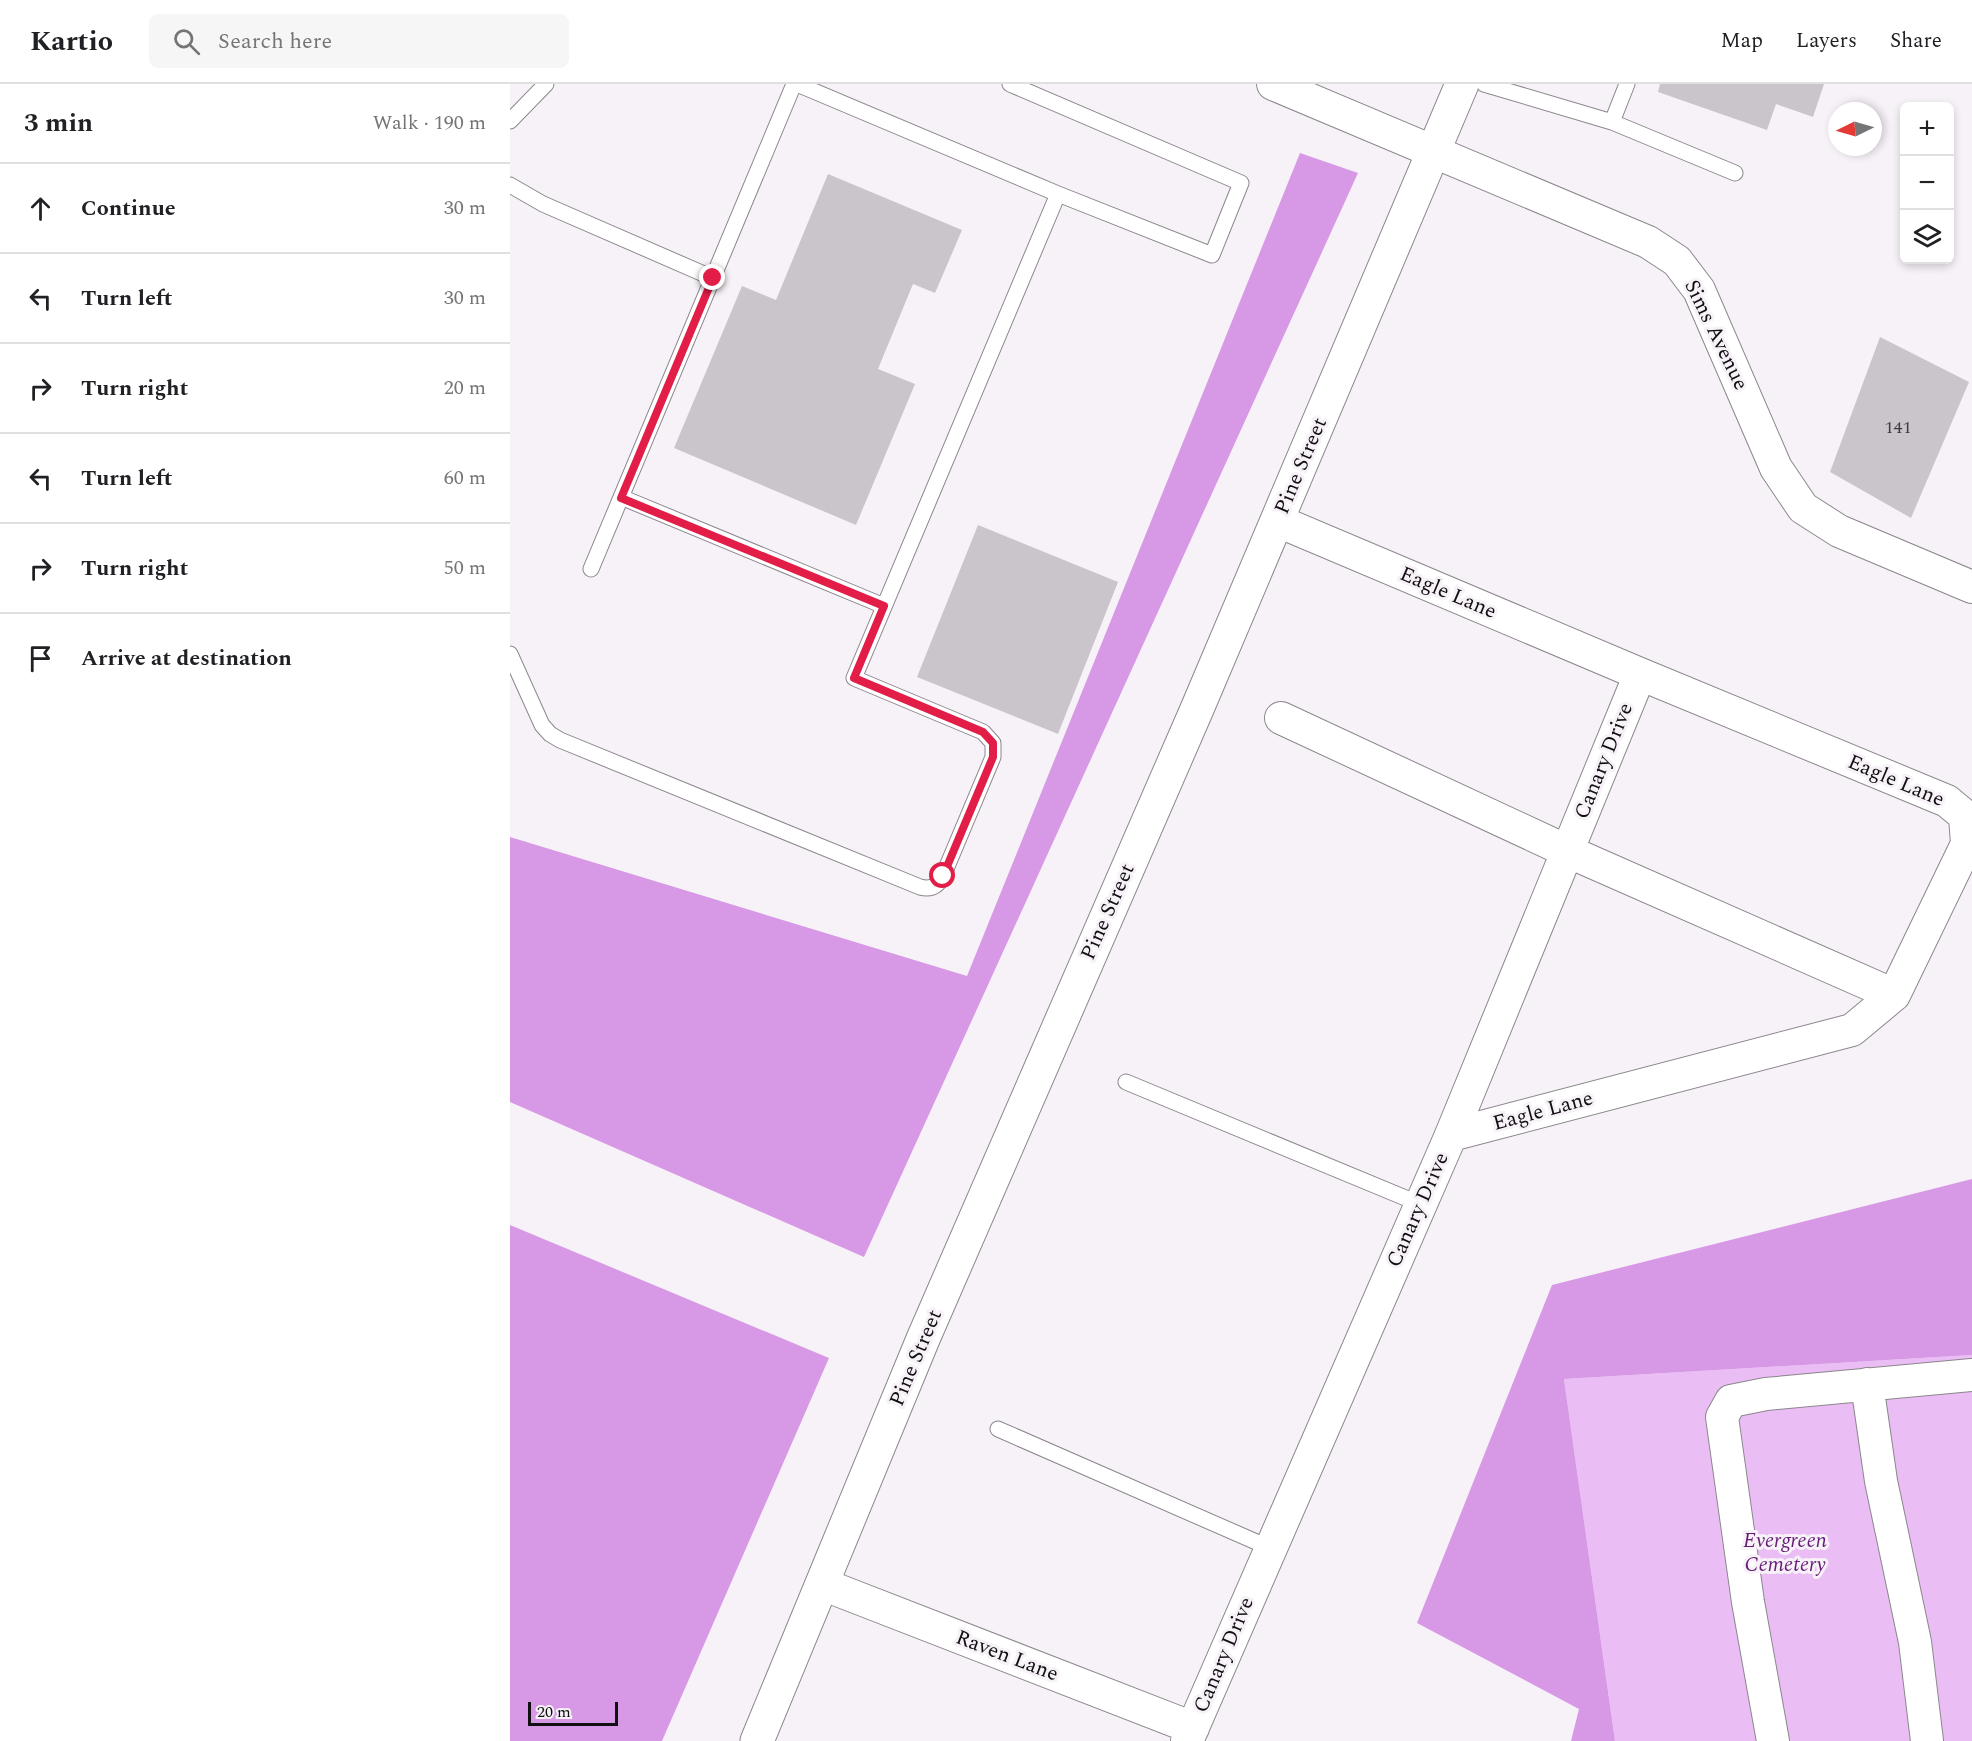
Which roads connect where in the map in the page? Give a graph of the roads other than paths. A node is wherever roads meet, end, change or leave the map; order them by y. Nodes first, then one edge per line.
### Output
1 (546, 84) edge
2 (795, 84) edge
3 (1010, 84) edge
4 (1462, 84) edge
5 (1484, 84) edge
6 (1627, 84) edge
7 (1278, 85) edge
8 (510, 121) edge
9 (1612, 122) junction
10 (1434, 152) junction
11 (1735, 172) dead end
12 (510, 185) edge
13 (1058, 194) junction
14 (713, 278) junction
15 (621, 498) junction
16 (1278, 521) junction
17 (591, 569) dead end
18 (1972, 587) edge
19 (884, 606) junction
20 (510, 654) edge
21 (1640, 674) junction
22 (1281, 718) dead end
23 (1567, 851) junction
24 (1894, 995) junction
25 (1126, 1082) dead end
26 (1451, 1136) junction
27 (1420, 1204) junction
28 (1972, 1375) edge
29 (1867, 1384) junction
30 (998, 1429) dead end
31 (1270, 1548) junction
32 (822, 1584) junction
33 (1190, 1735) edge
34 (757, 1741) edge
35 (1773, 1741) edge
36 (1927, 1741) edge

1 - 8 lane
2 - 13 lane
2 - 14 lane
3 - 13 lane
4 - 10 street, Pine Street
5 - 9 lane
6 - 9 lane
7 - 10 street, Sims Avenue
9 - 11 lane
10 - 16 street, Pine Street
10 - 18 street, Sims Avenue
12 - 14 lane
13 - 19 lane
14 - 15 lane
15 - 17 lane
15 - 19 lane
16 - 21 street, Eagle Lane
16 - 32 street, Pine Street
19 - 20 lane
21 - 23 street, Canary Drive
21 - 24 street, Eagle Lane
22 - 23 street
23 - 24 street
23 - 26 street, Canary Drive
24 - 26 street, Eagle Lane
25 - 27 lane
26 - 27 street, Canary Drive
27 - 31 street, Canary Drive
28 - 29 street
29 - 35 street
29 - 36 street
30 - 31 lane
31 - 33 street, Canary Drive
32 - 33 street, Raven Lane
32 - 34 street, Pine Street

